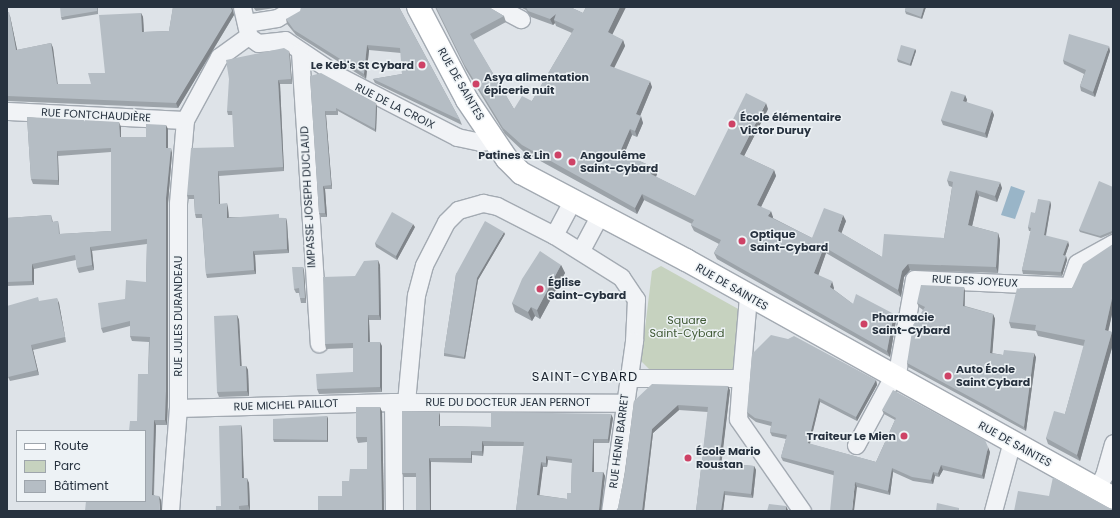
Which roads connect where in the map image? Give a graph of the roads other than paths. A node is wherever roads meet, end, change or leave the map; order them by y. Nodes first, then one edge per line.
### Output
1 (296, 7) edge
2 (418, 7) edge
3 (498, 7) edge
4 (277, 18) junction
5 (521, 19) dead end
6 (245, 22) edge
7 (285, 40) junction
8 (300, 52) junction
9 (7, 111) edge
10 (185, 120) junction
11 (495, 140) junction
12 (572, 201) junction
13 (599, 216) junction
14 (554, 235) junction
15 (1113, 243) edge
16 (581, 250) junction
17 (748, 297) junction
18 (319, 343) dead end
19 (893, 375) junction
20 (628, 378) junction
21 (741, 378) junction
22 (400, 402) junction
23 (623, 403) junction
24 (178, 408) junction
25 (1012, 441) junction
26 (1113, 443) edge
27 (856, 445) dead end
28 (1104, 494) edge
29 (170, 511) edge
30 (394, 511) edge
31 (610, 511) edge
32 (802, 511) edge
33 (993, 511) edge

1 - 4 street
2 - 11 main road, RUE DE SAINTES
3 - 5 street
4 - 6 street
4 - 7 street
6 - 7 street
6 - 10 street
7 - 8 street, RUE DE LA CROIX
8 - 11 street, RUE DE LA CROIX
8 - 18 street, IMPASSE JOSEPH DUCLAUD
9 - 10 street, RUE FONTCHAUDIÈRE
10 - 24 street, RUE JULES DURANDEAU
11 - 12 main road, RUE DE SAINTES
12 - 13 main road, RUE DE SAINTES
12 - 14 street
13 - 16 street
13 - 17 main road, RUE DE SAINTES
14 - 16 street
14 - 22 street
15 - 19 street, RUE DES JOYEUX
16 - 20 street, RUE HENRI BARRET
17 - 19 main road, RUE DE SAINTES
17 - 21 street
19 - 25 main road, RUE DE SAINTES
19 - 27 street
20 - 21 street
20 - 23 street, RUE HENRI BARRET
21 - 32 street
22 - 23 street, RUE DU DOCTEUR JEAN PERNOT
22 - 24 street, RUE MICHEL PAILLOT
22 - 30 street
23 - 31 street, RUE HENRI BARRET
24 - 29 street, RUE JULES DURANDEAU
25 - 28 main road, RUE DE SAINTES
25 - 33 street
26 - 28 street

